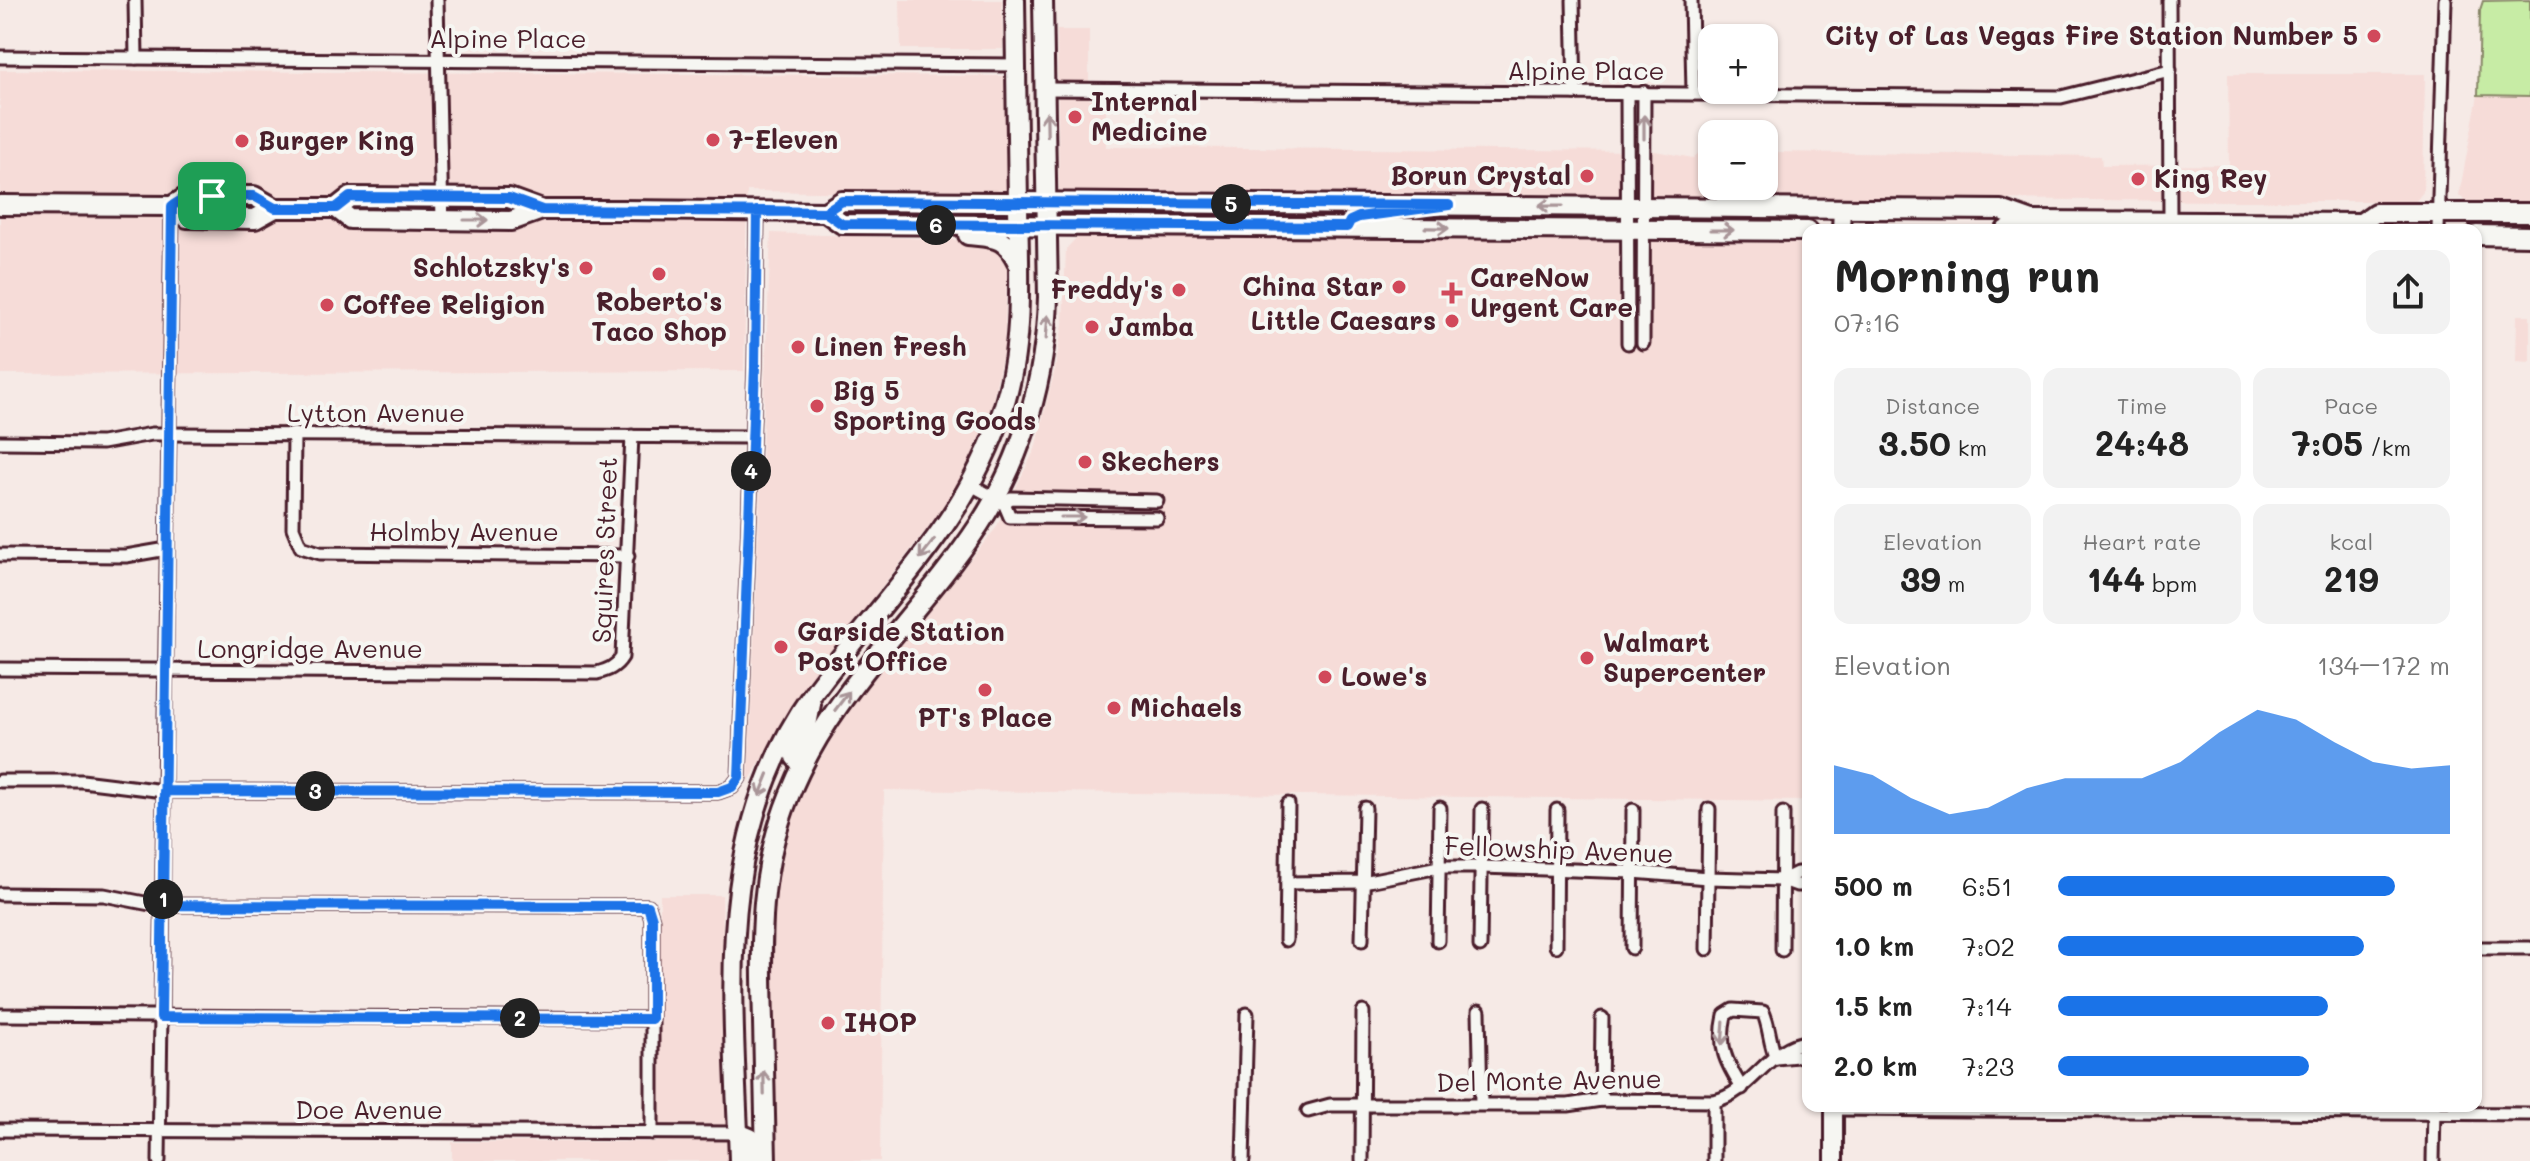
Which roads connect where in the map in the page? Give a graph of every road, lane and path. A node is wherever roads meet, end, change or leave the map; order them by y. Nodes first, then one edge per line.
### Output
1 (135, 0) edge
2 (437, 0) edge
3 (1015, 0) edge
4 (1043, 0) edge
5 (1573, 0) edge
6 (1691, 0) edge
7 (2169, 0) edge
8 (2445, 0) edge
9 (0, 57) edge
10 (136, 58) junction
11 (438, 60) junction
12 (1016, 65) junction
13 (2170, 70) junction
14 (1046, 89) junction
15 (1627, 92) junction
16 (1644, 92) junction
17 (1575, 93) junction
18 (1693, 93) junction
19 (440, 198) junction
20 (1018, 202) junction
21 (1048, 202) junction
22 (1328, 204) junction
23 (0, 205) edge
24 (1449, 205) junction
25 (172, 206) junction
26 (336, 208) junction
27 (1842, 208) junction
28 (542, 210) junction
29 (757, 211) junction
30 (825, 212) junction
31 (2530, 213) edge
32 (1636, 218) junction
33 (442, 220) junction
34 (2032, 221) junction
35 (2170, 222) junction
36 (2439, 222) edge
37 (1841, 224) edge
38 (2023, 224) edge
39 (2095, 224) edge
40 (2154, 224) edge
41 (2268, 224) edge
42 (2367, 224) edge
43 (941, 225) junction
44 (1018, 226) junction
45 (1048, 226) junction
46 (1256, 227) junction
47 (1347, 227) junction
48 (1802, 231) edge
49 (2482, 235) edge
50 (2530, 235) edge
51 (1019, 265) junction
52 (1628, 343) dead end
53 (1643, 343) dead end
54 (169, 434) junction
55 (294, 434) junction
56 (632, 436) junction
57 (752, 437) junction
58 (0, 442) edge
59 (971, 485) junction
60 (1000, 500) junction
61 (1157, 501) dead end
62 (1157, 518) dead end
63 (167, 549) junction
64 (0, 555) edge
65 (628, 556) junction
66 (618, 664) joint
67 (0, 669) edge
68 (166, 670) junction
69 (813, 693) junction
70 (802, 765) junction
71 (0, 781) edge
72 (164, 791) junction
73 (1288, 804) dead end
74 (1365, 808) dead end
75 (1440, 808) dead end
76 (1482, 809) dead end
77 (1709, 809) dead end
78 (1557, 810) dead end
79 (1633, 810) dead end
80 (1783, 813) dead end
81 (1439, 867) junction
82 (1481, 867) junction
83 (1557, 869) junction
84 (1633, 872) junction
85 (1802, 873) edge
86 (1708, 878) junction
87 (1783, 880) junction
88 (1363, 882) junction
89 (1287, 883) junction
90 (1802, 885) edge
91 (0, 894) edge
92 (163, 905) junction
93 (1286, 940) dead end
94 (1362, 940) dead end
95 (1438, 941) dead end
96 (1480, 946) dead end
97 (1556, 946) dead end
98 (1632, 948) dead end
99 (2482, 948) edge
100 (2530, 948) edge
101 (1707, 949) dead end
102 (1782, 950) dead end
103 (1479, 1011) dead end
104 (1363, 1012) dead end
105 (1247, 1014) dead end
106 (0, 1015) edge
107 (161, 1017) junction
108 (1602, 1018) dead end
109 (652, 1019) junction
110 (1802, 1043) edge
111 (1802, 1056) edge
112 (737, 1057) junction
113 (1776, 1058) junction
114 (1742, 1088) junction
115 (1601, 1100) junction
116 (1714, 1101) junction
117 (1361, 1104) junction
118 (1481, 1104) junction
119 (1308, 1111) dead end
120 (1834, 1112) edge
121 (2434, 1112) edge
122 (2482, 1112) edge
123 (2530, 1114) edge
124 (0, 1130) edge
125 (160, 1132) junction
126 (766, 1132) junction
127 (652, 1133) junction
128 (738, 1133) junction
129 (159, 1161) edge
130 (739, 1161) edge
131 (752, 1161) edge
132 (766, 1161) edge
133 (1243, 1161) edge
134 (1362, 1161) edge
135 (1714, 1161) edge
136 (1834, 1161) edge
137 (2433, 1161) edge

1 - 10 street
2 - 11 street
3 - 12 main road
4 - 14 main road
5 - 17 street
6 - 18 street
7 - 13 street
8 - 36 street
9 - 10 street, Alpine Place
10 - 11 street, Alpine Place
11 - 12 street, Alpine Place
11 - 19 street
12 - 20 main road
13 - 18 street, Alpine Place
13 - 35 street
14 - 17 street, Alpine Place
21 -> 14 main road
15 - 16 street, Alpine Place
15 - 17 street, Alpine Place
15 - 32 street
16 - 18 street, Alpine Place
32 -> 16 street
19 - 26 main road
19 - 28 main road
19 - 33 street
20 - 21 main road
20 - 30 main road
20 - 44 main road
21 - 22 main road
21 - 45 main road
22 - 24 main road
22 - 46 main road
23 - 25 main road
32 -> 24 main road
24 - 47 main road
25 - 26 main road
25 - 54 street
26 - 33 main road
27 - 32 main road
27 - 34 main road
27 - 37 street
28 - 29 main road
33 -> 28 main road
29 - 30 main road
29 - 57 street
30 - 43 main road
31 - 36 main road
47 -> 32 main road
32 -> 48 main road
32 - 52 street
32 - 53 street
34 - 38 main road
34 - 39 main road
35 - 40 main road
35 - 41 main road
36 - 42 main road
43 - 44 main road
43 - 51 main road
44 - 45 main road
44 - 51 main road
45 - 46 main road
60 -> 45 main road
46 - 47 main road
49 - 50 main road
51 - 59 main road
54 - 55 street, Lytton Avenue
54 - 58 street, Lytton Avenue
54 - 63 street
55 - 56 street, Lytton Avenue
55 - 65 street, Holmby Avenue
56 - 57 street, Lytton Avenue
56 - 65 street, Squires Street
57 - 72 street
59 - 60 street
59 -> 69 main road
60 - 61 street
60 -> 62 street
70 -> 60 main road
63 - 64 street
63 - 68 street
65 - 66 street, Squires Street
66 - 68 street, Longridge Avenue
67 - 68 street, Longridge Avenue
68 - 72 street
69 - 70 main road
69 -> 112 main road
126 -> 70 main road
71 - 72 street
72 - 92 street
73 - 89 street
74 - 88 street
75 - 81 street
76 - 82 street
77 - 86 street
78 - 83 street
79 - 84 street
80 - 87 street
81 - 82 street, Fellowship Avenue
81 - 88 street, Fellowship Avenue
81 - 95 street
82 - 83 street, Fellowship Avenue
82 - 96 street
83 - 84 street, Fellowship Avenue
83 - 97 street
84 - 86 street, Fellowship Avenue
84 - 98 street
85 - 87 street, Fellowship Avenue
86 - 87 street, Fellowship Avenue
86 - 101 street
87 - 90 street, Fellowship Avenue
87 - 102 street
88 - 89 street, Fellowship Avenue
88 - 94 street
89 - 93 street
91 - 92 street
92 - 107 street
92 - 109 street
99 - 100 street
103 - 118 street
104 - 117 street
105 - 133 street
106 - 107 street
107 - 109 street
107 - 125 street
108 - 115 street
109 - 127 street
110 - 113 street, Del Monte Avenue
111 - 113 street
112 - 126 main road
112 - 128 main road
113 - 114 street, Del Monte Avenue
113 -> 114 street
114 - 116 street, Del Monte Avenue
115 - 116 street, Del Monte Avenue
115 - 118 street, Del Monte Avenue
116 - 135 street
117 - 118 street, Del Monte Avenue
117 - 119 street, Del Monte Avenue
117 - 134 street
120 - 136 street
121 - 137 street
122 - 123 street
124 - 125 street, Doe Avenue
125 - 127 street, Doe Avenue
125 - 129 street
126 - 132 main road
127 - 128 street, Doe Avenue
128 - 130 main road
128 - 131 main road

